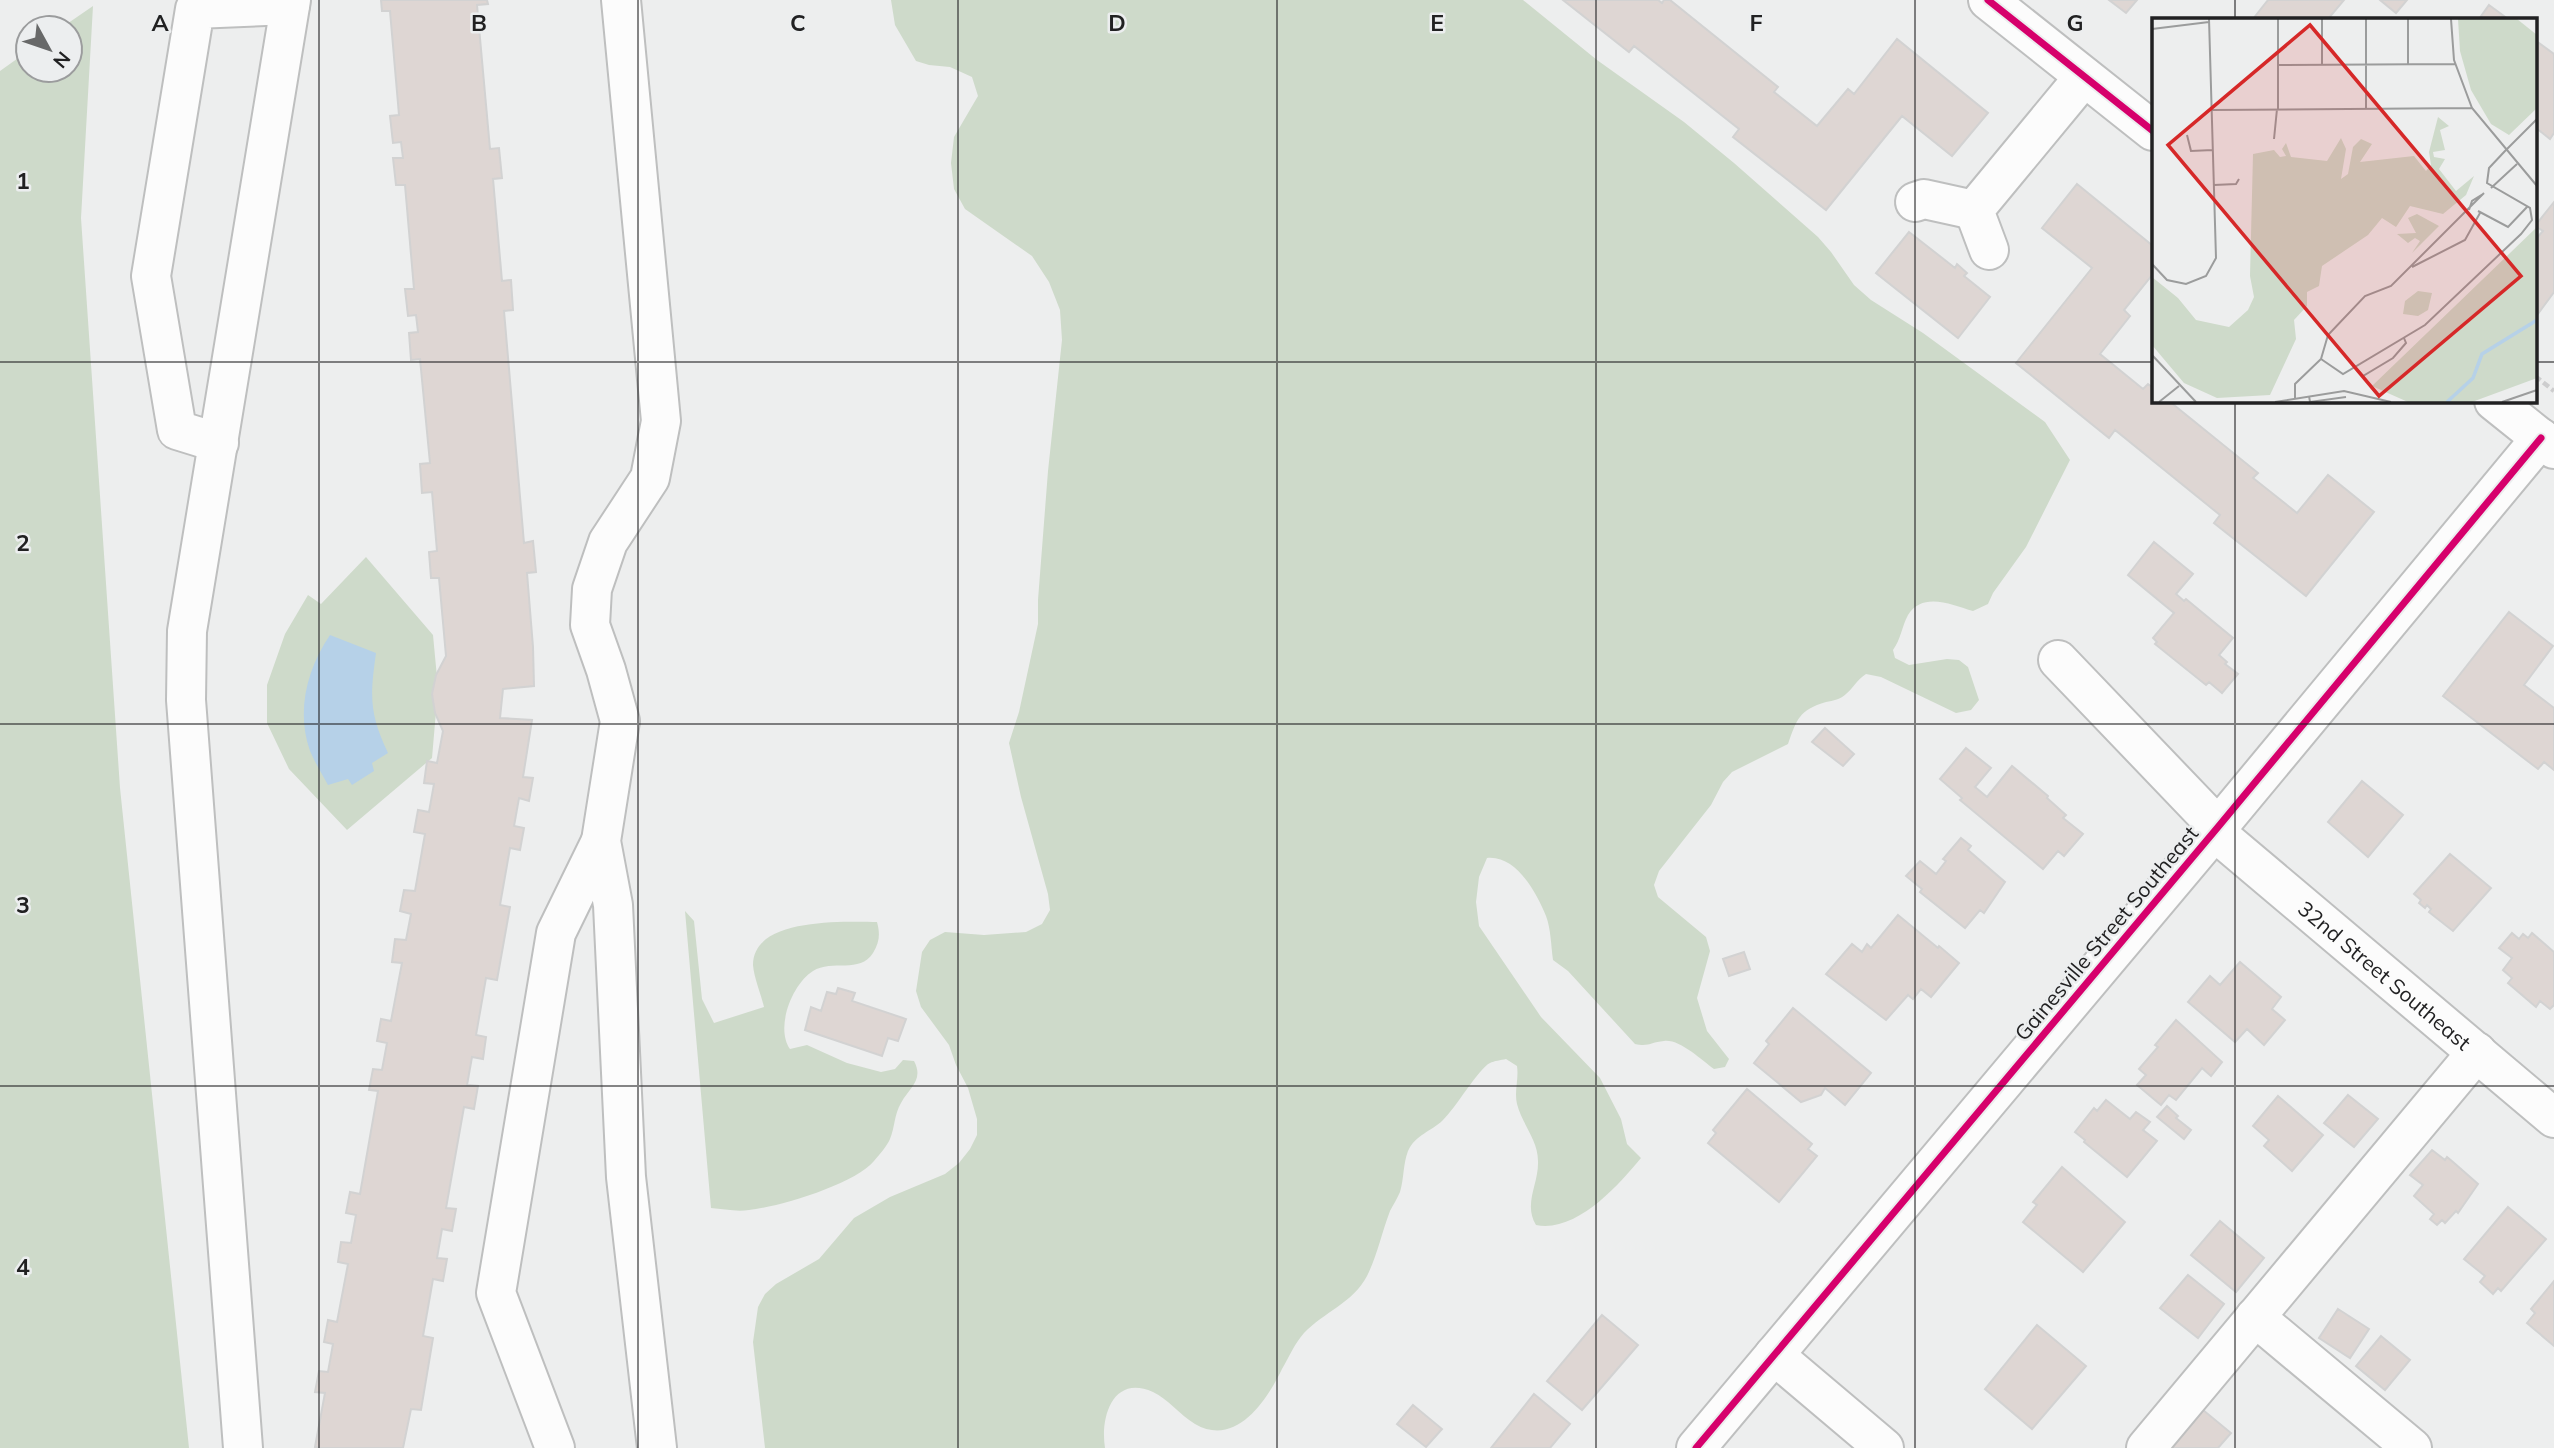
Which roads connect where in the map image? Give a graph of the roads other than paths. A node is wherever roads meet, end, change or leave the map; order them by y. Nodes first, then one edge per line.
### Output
1 (621, 0) edge
2 (1988, 0) edge
3 (291, 3) edge
4 (2084, 77) junction
5 (2152, 130) edge
6 (1915, 202) dead end
7 (1974, 210) junction
8 (1989, 250) dead end
9 (2495, 402) edge
10 (219, 443) junction
11 (2547, 443) edge
12 (2058, 660) dead end
13 (2216, 830) junction
14 (601, 841) junction
15 (2477, 1052) junction
16 (2554, 1118) edge
17 (2256, 1317) junction
18 (1774, 1355) junction
19 (243, 1448) edge
20 (555, 1448) edge
21 (657, 1448) edge
22 (1696, 1448) edge
23 (1884, 1448) edge
24 (2146, 1448) edge
25 (2412, 1448) edge

1 - 14 street
2 - 4 street
3 - 10 street
3 - 10 street
4 - 5 street
4 - 7 street
6 - 7 street
7 - 8 street
9 - 11 street
10 - 19 street
11 - 13 street, Gainesville Street Southeast
12 - 13 street, 32nd Street Southeast
13 - 15 street, 32nd Street Southeast
13 - 18 street, Gainesville Street Southeast
14 - 20 street
14 - 21 street
15 - 16 street, 32nd Street Southeast
15 - 17 street
17 - 24 street
17 - 25 street
18 - 22 street, Gainesville Street Southeast
18 - 23 street

